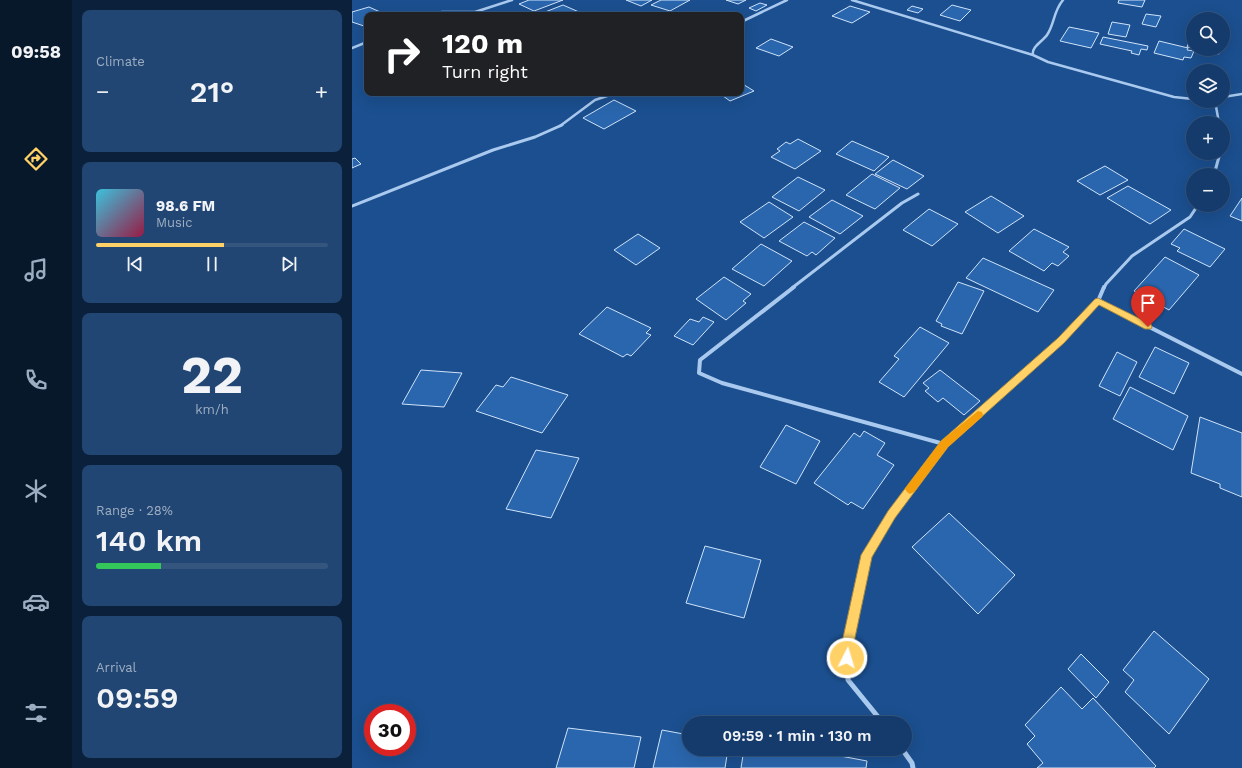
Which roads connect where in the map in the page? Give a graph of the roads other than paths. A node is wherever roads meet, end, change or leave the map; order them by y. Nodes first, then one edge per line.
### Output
1 (512, 0) edge
2 (787, 0) edge
3 (852, 0) edge
4 (1063, 0) edge
5 (476, 12) edge
6 (744, 21) edge
7 (364, 43) edge
8 (352, 48) edge
9 (1033, 55) junction
10 (1242, 94) edge
11 (607, 96) edge
12 (1230, 96) edge
13 (1186, 98) edge
14 (918, 194) dead end
15 (352, 206) edge
16 (1193, 212) edge
17 (1098, 301) junction
18 (1242, 374) edge
19 (944, 444) junction
20 (877, 716) edge
21 (907, 756) edge
22 (913, 768) edge

1 - 5 street
2 - 6 street
3 - 9 street
4 - 9 street
7 - 8 street
9 - 13 street
10 - 12 street
11 - 15 street
14 - 19 street
16 - 17 street
17 - 18 street
17 - 19 street
19 - 20 street
21 - 22 street

